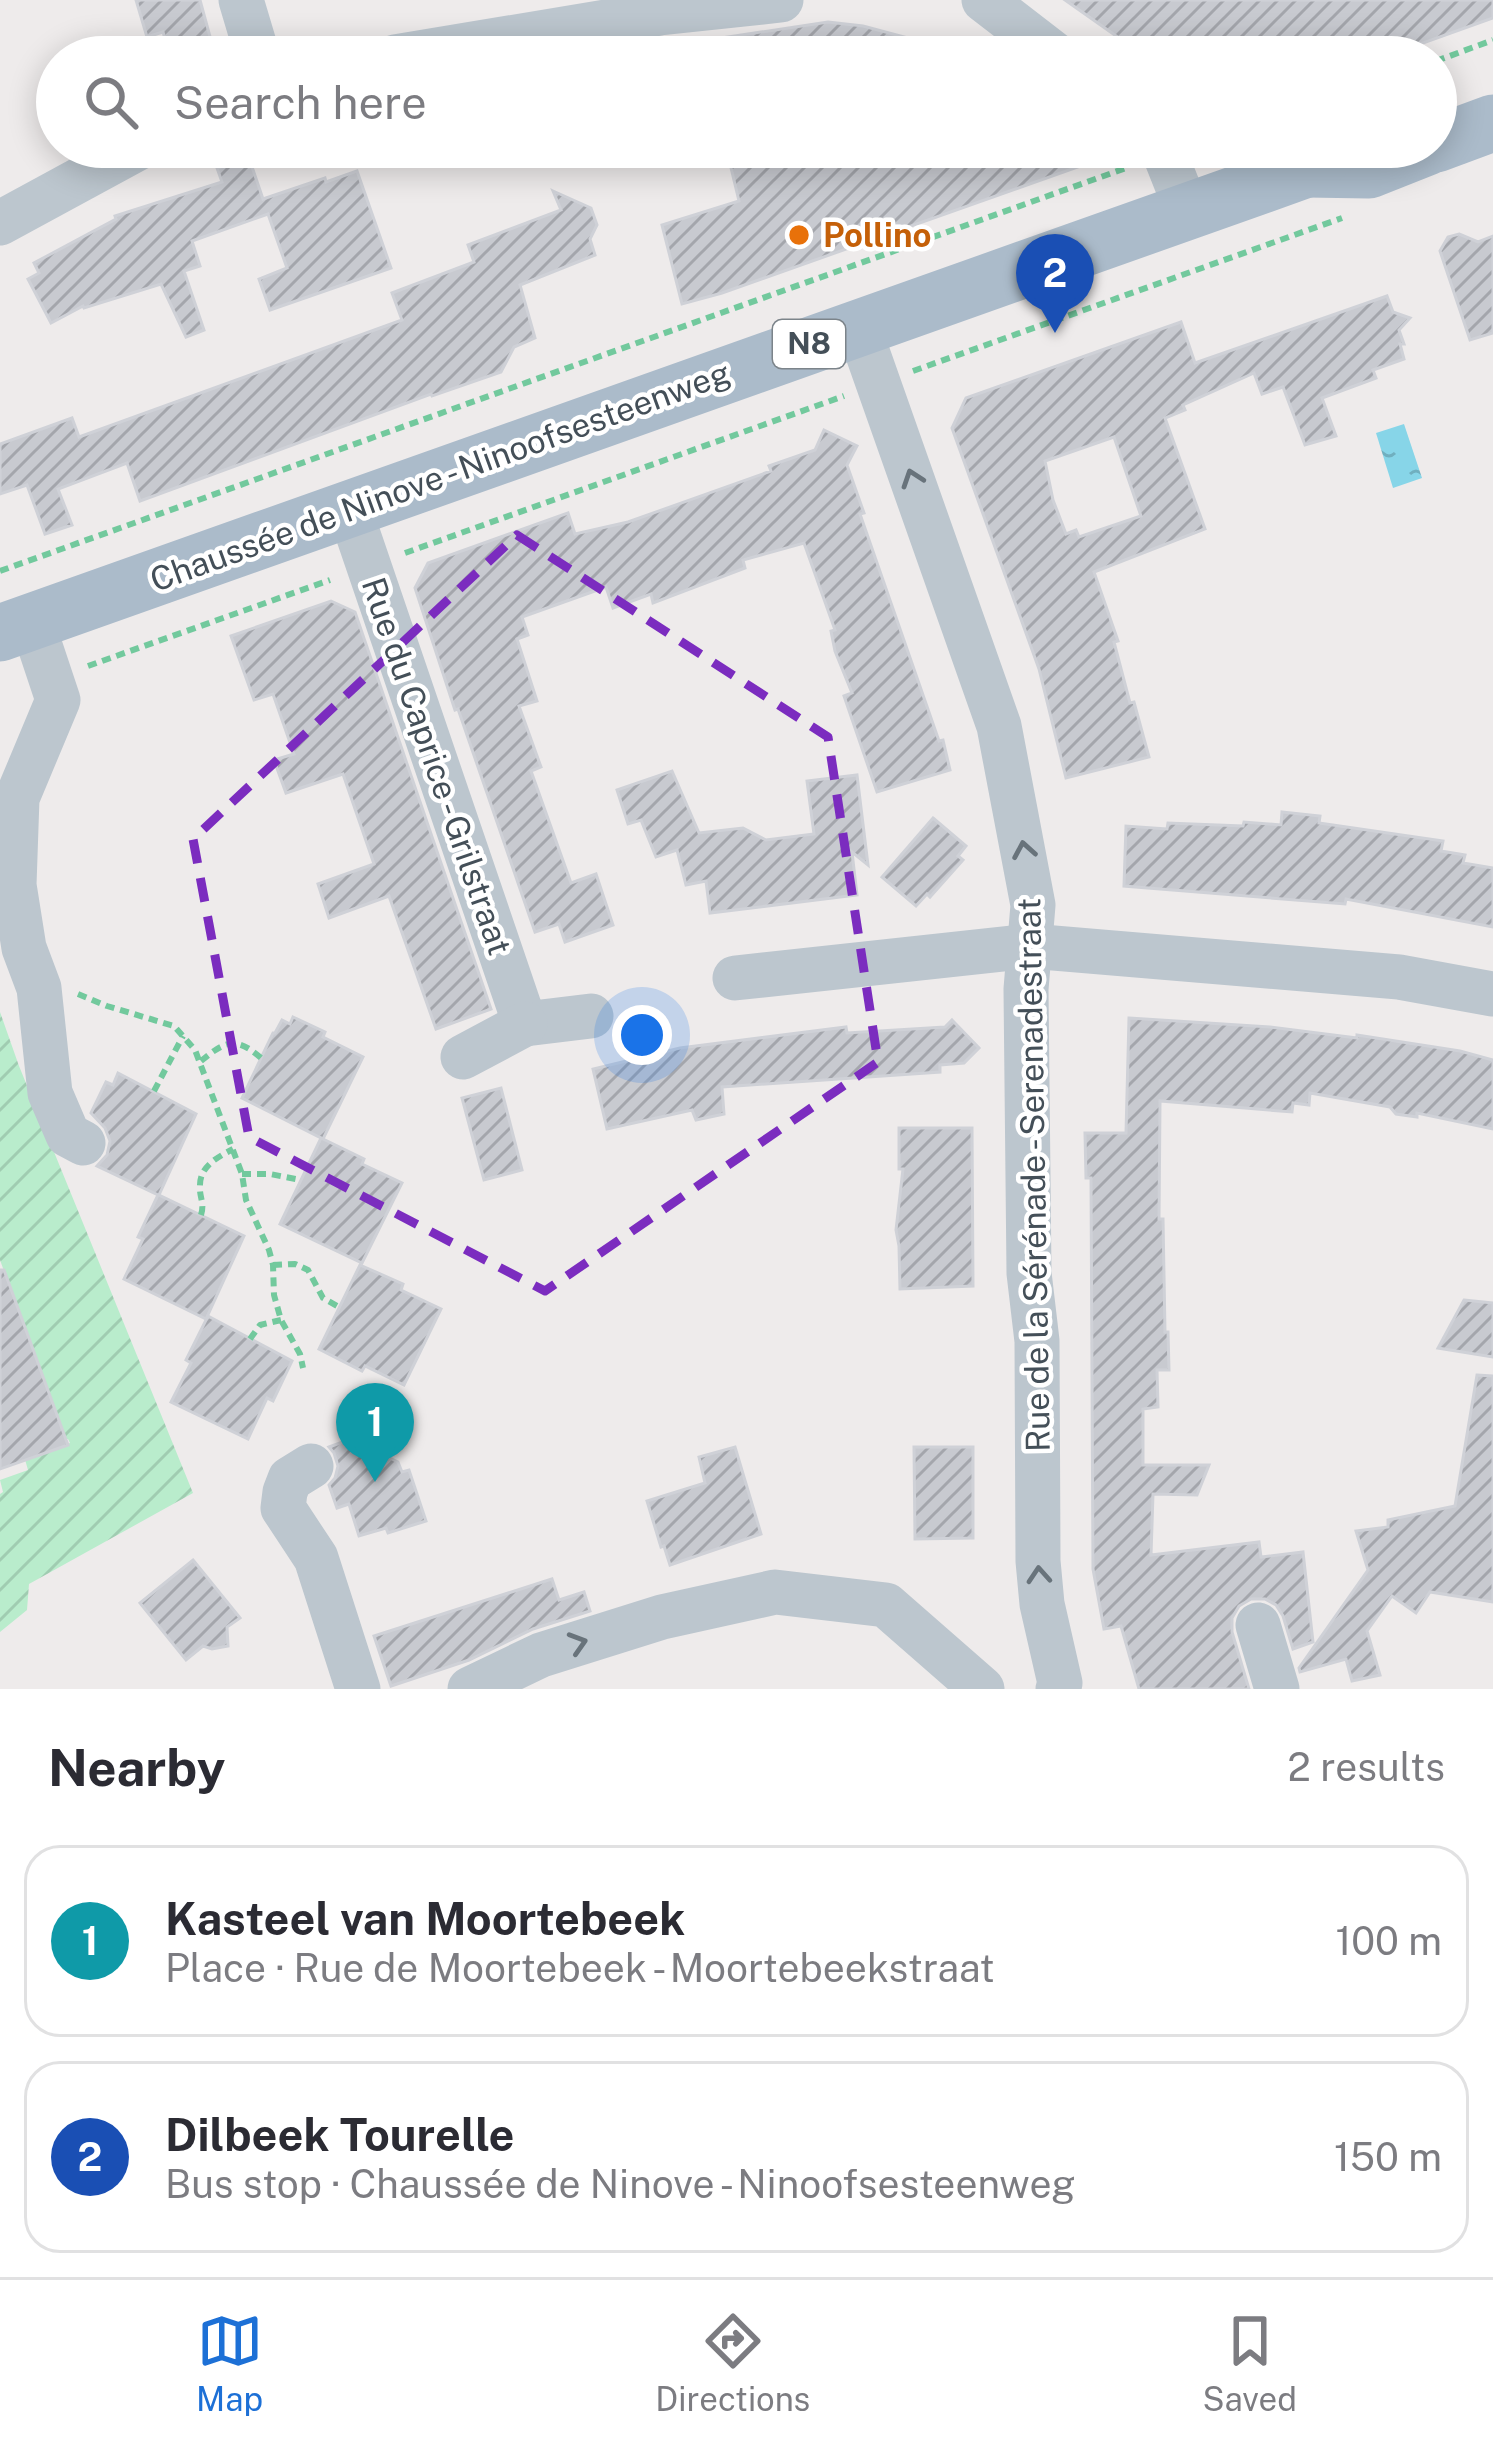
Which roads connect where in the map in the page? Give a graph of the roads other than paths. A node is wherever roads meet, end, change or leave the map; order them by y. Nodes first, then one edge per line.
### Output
1 (241, 0) edge
2 (782, 0) edge
3 (984, 0) edge
4 (252, 36) edge
5 (521, 36) edge
6 (1031, 36) edge
7 (1493, 83) edge
8 (1457, 95) edge
9 (1493, 123) edge
10 (1457, 136) edge
11 (101, 168) edge
12 (1171, 168) edge
13 (1295, 168) edge
14 (1187, 210) junction
15 (0, 223) edge
16 (858, 326) junction
17 (349, 508) junction
18 (16, 627) edge
19 (1030, 946) junction
20 (736, 978) dead end
21 (1493, 994) edge
22 (591, 1016) dead end
23 (524, 1024) junction
24 (463, 1057) dead end
25 (83, 1143) dead end
26 (310, 1466) dead end
27 (1258, 1625) dead end
28 (358, 1689) edge
29 (470, 1689) edge
30 (982, 1689) edge
31 (1058, 1689) edge
32 (1277, 1689) edge

1 - 4 street
2 - 5 street
3 - 6 street
7 - 8 main road
9 - 10 main road
11 - 15 street
12 - 14 street
13 - 14 main road, N8
14 - 16 main road, Chaussée de Ninove - Ninoofsesteenweg / N8
16 - 17 main road, Chaussée de Ninove - Ninoofsesteenweg / N8
19 -> 16 street, Rue de la Sérénade - Serenadestraat
17 - 18 main road, Chaussée de Ninove - Ninoofsesteenweg / N8
17 - 23 street, Rue du Caprice - Grilstraat
18 - 25 street, Chaussée de Ninove - Ninoofsesteenweg
19 - 20 street
19 - 21 street
31 -> 19 street, Rue de la Sérénade - Serenadestraat
22 - 23 street
23 - 24 street
26 - 28 street
27 - 32 street
29 -> 30 street

